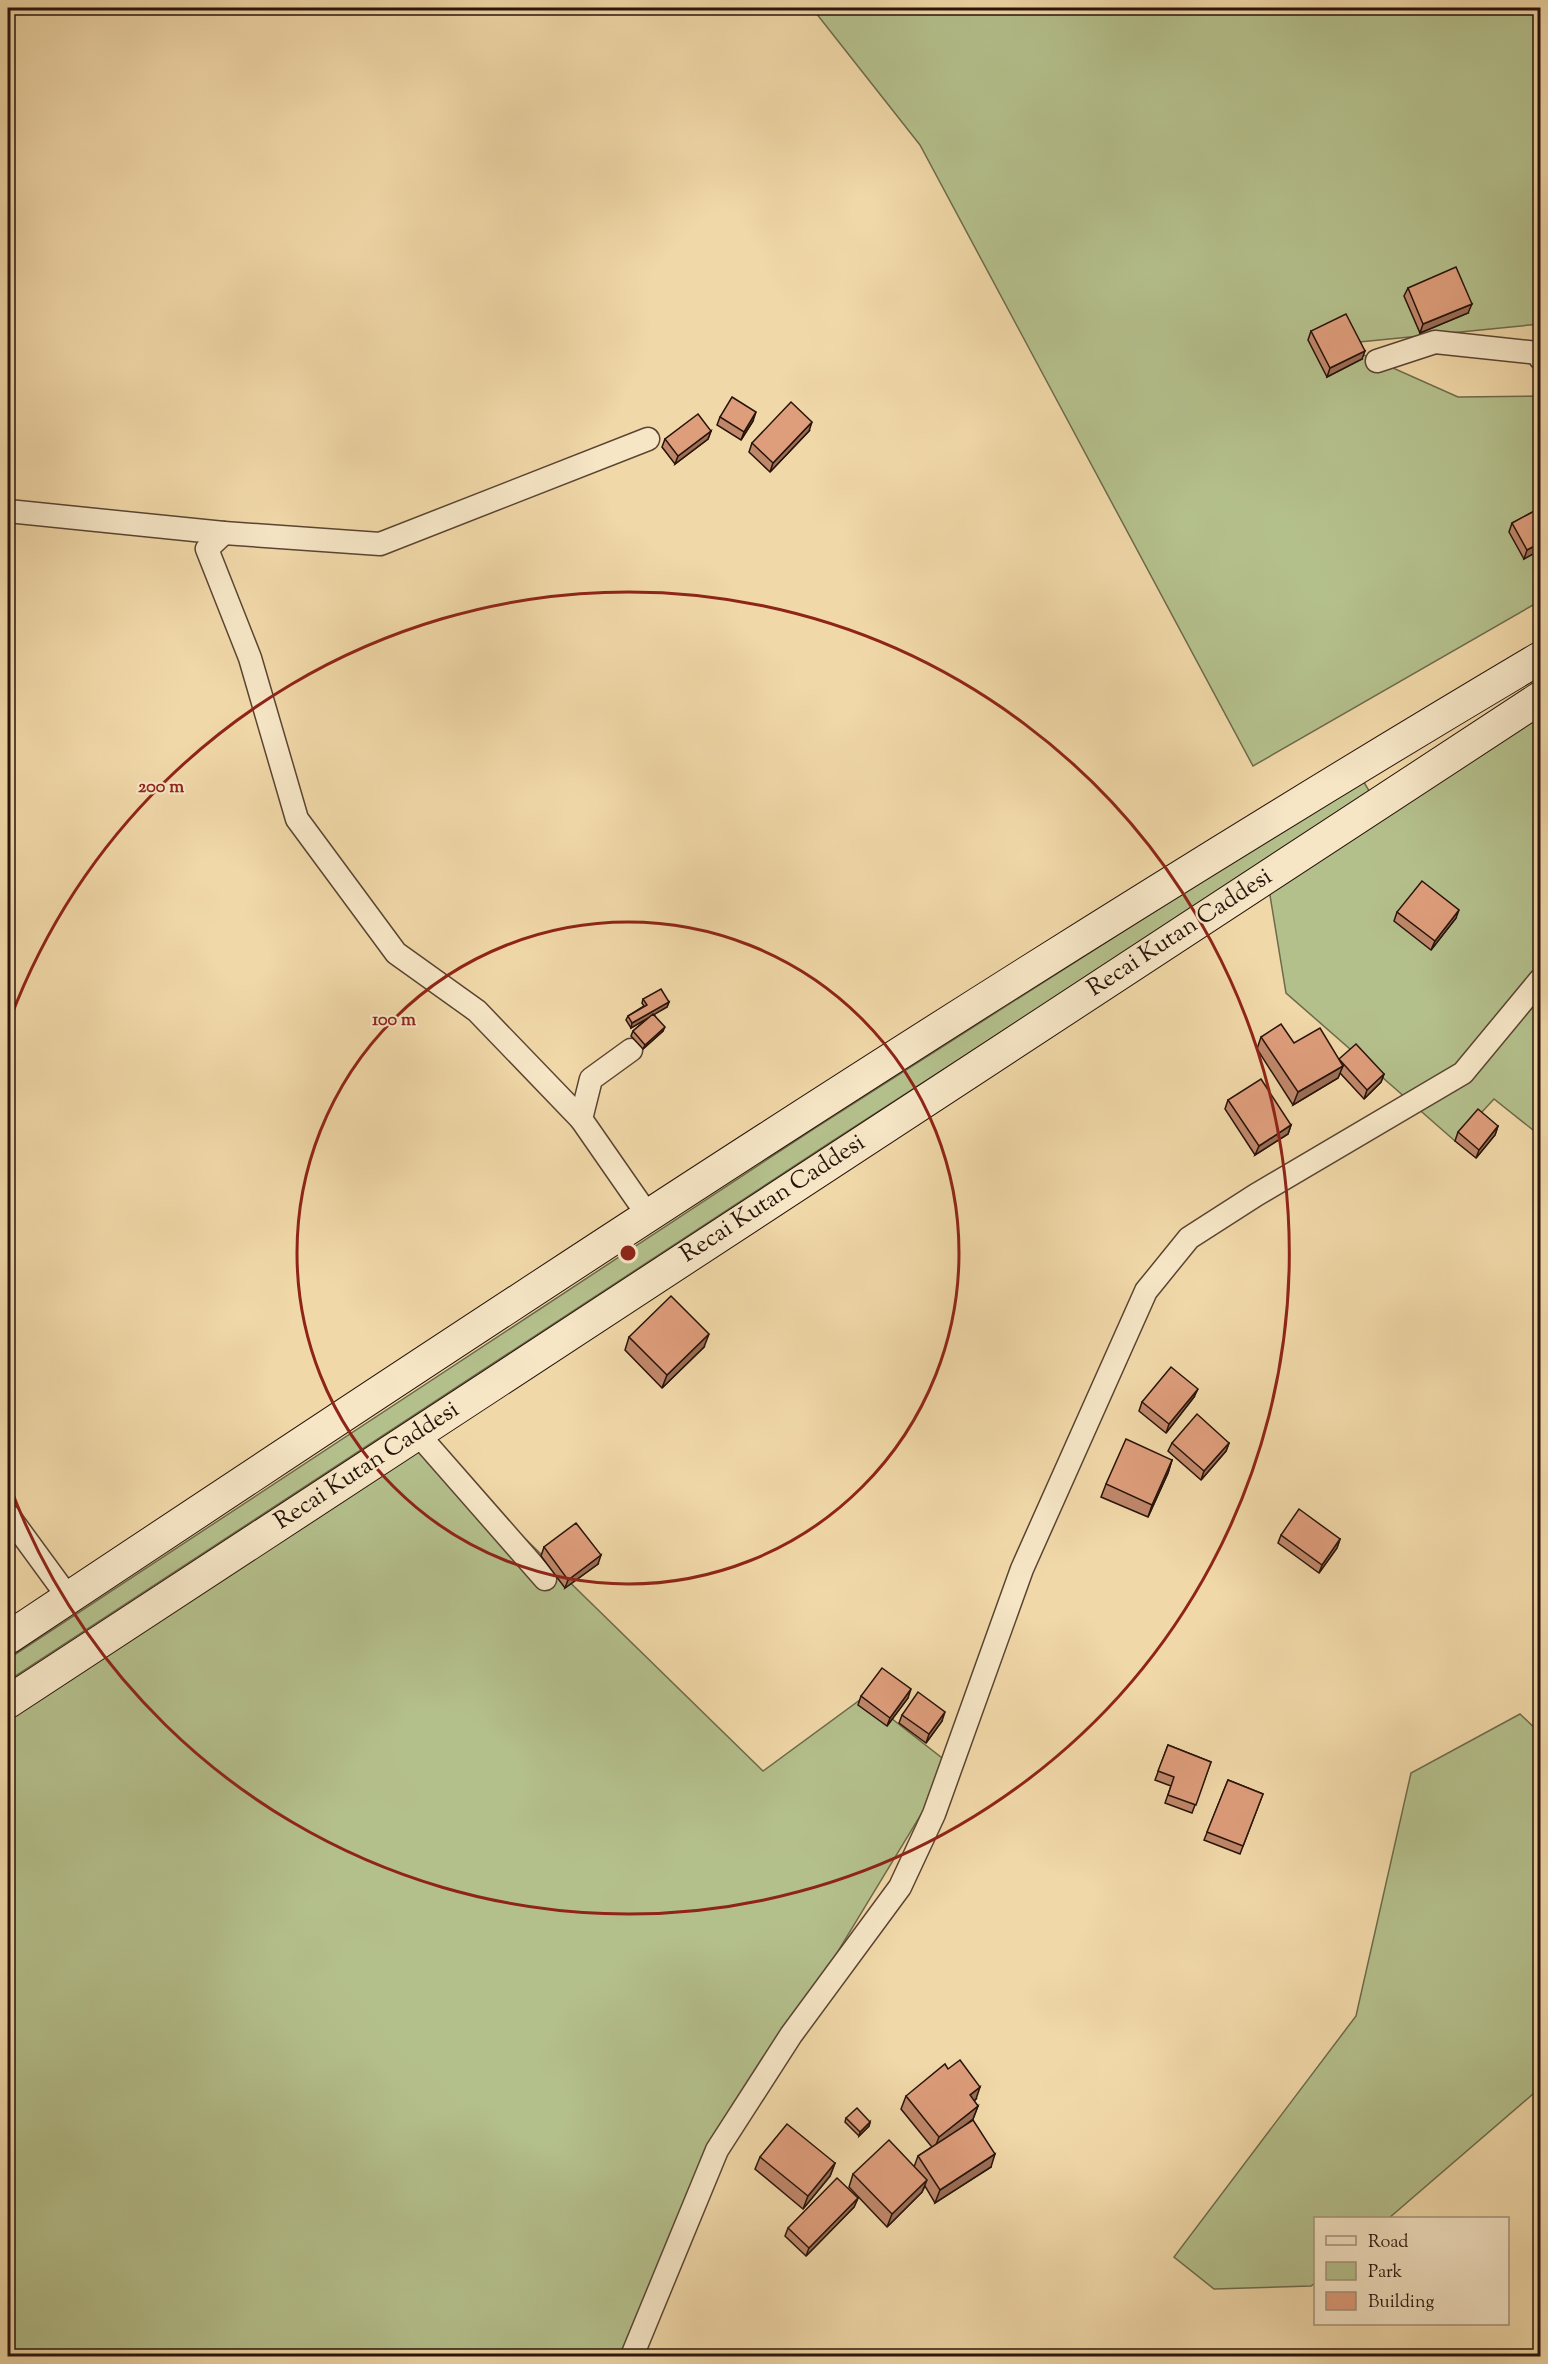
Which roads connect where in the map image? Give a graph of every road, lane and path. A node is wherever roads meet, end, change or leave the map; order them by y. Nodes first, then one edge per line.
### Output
1 (1540, 358) edge
2 (1377, 361) dead end
3 (648, 440) dead end
4 (8, 511) edge
5 (224, 533) junction
6 (1540, 658) edge
7 (1540, 698) edge
8 (1540, 980) edge
9 (631, 1050) dead end
10 (581, 1119) junction
11 (647, 1214) junction
12 (417, 1433) junction
13 (8, 1515) edge
14 (545, 1579) dead end
15 (68, 1597) junction
16 (8, 1638) edge
17 (8, 1702) edge
18 (632, 2356) edge

1 - 2 street
3 - 5 street
4 - 5 street
5 - 10 street
6 - 11 main road, Recai Kutan Caddesi
7 - 12 main road, Recai Kutan Caddesi
8 - 18 street
9 - 10 street
10 - 11 street
11 - 15 main road, Recai Kutan Caddesi
12 - 14 street
12 - 17 main road, Recai Kutan Caddesi
13 - 15 street
15 - 16 main road, Recai Kutan Caddesi

